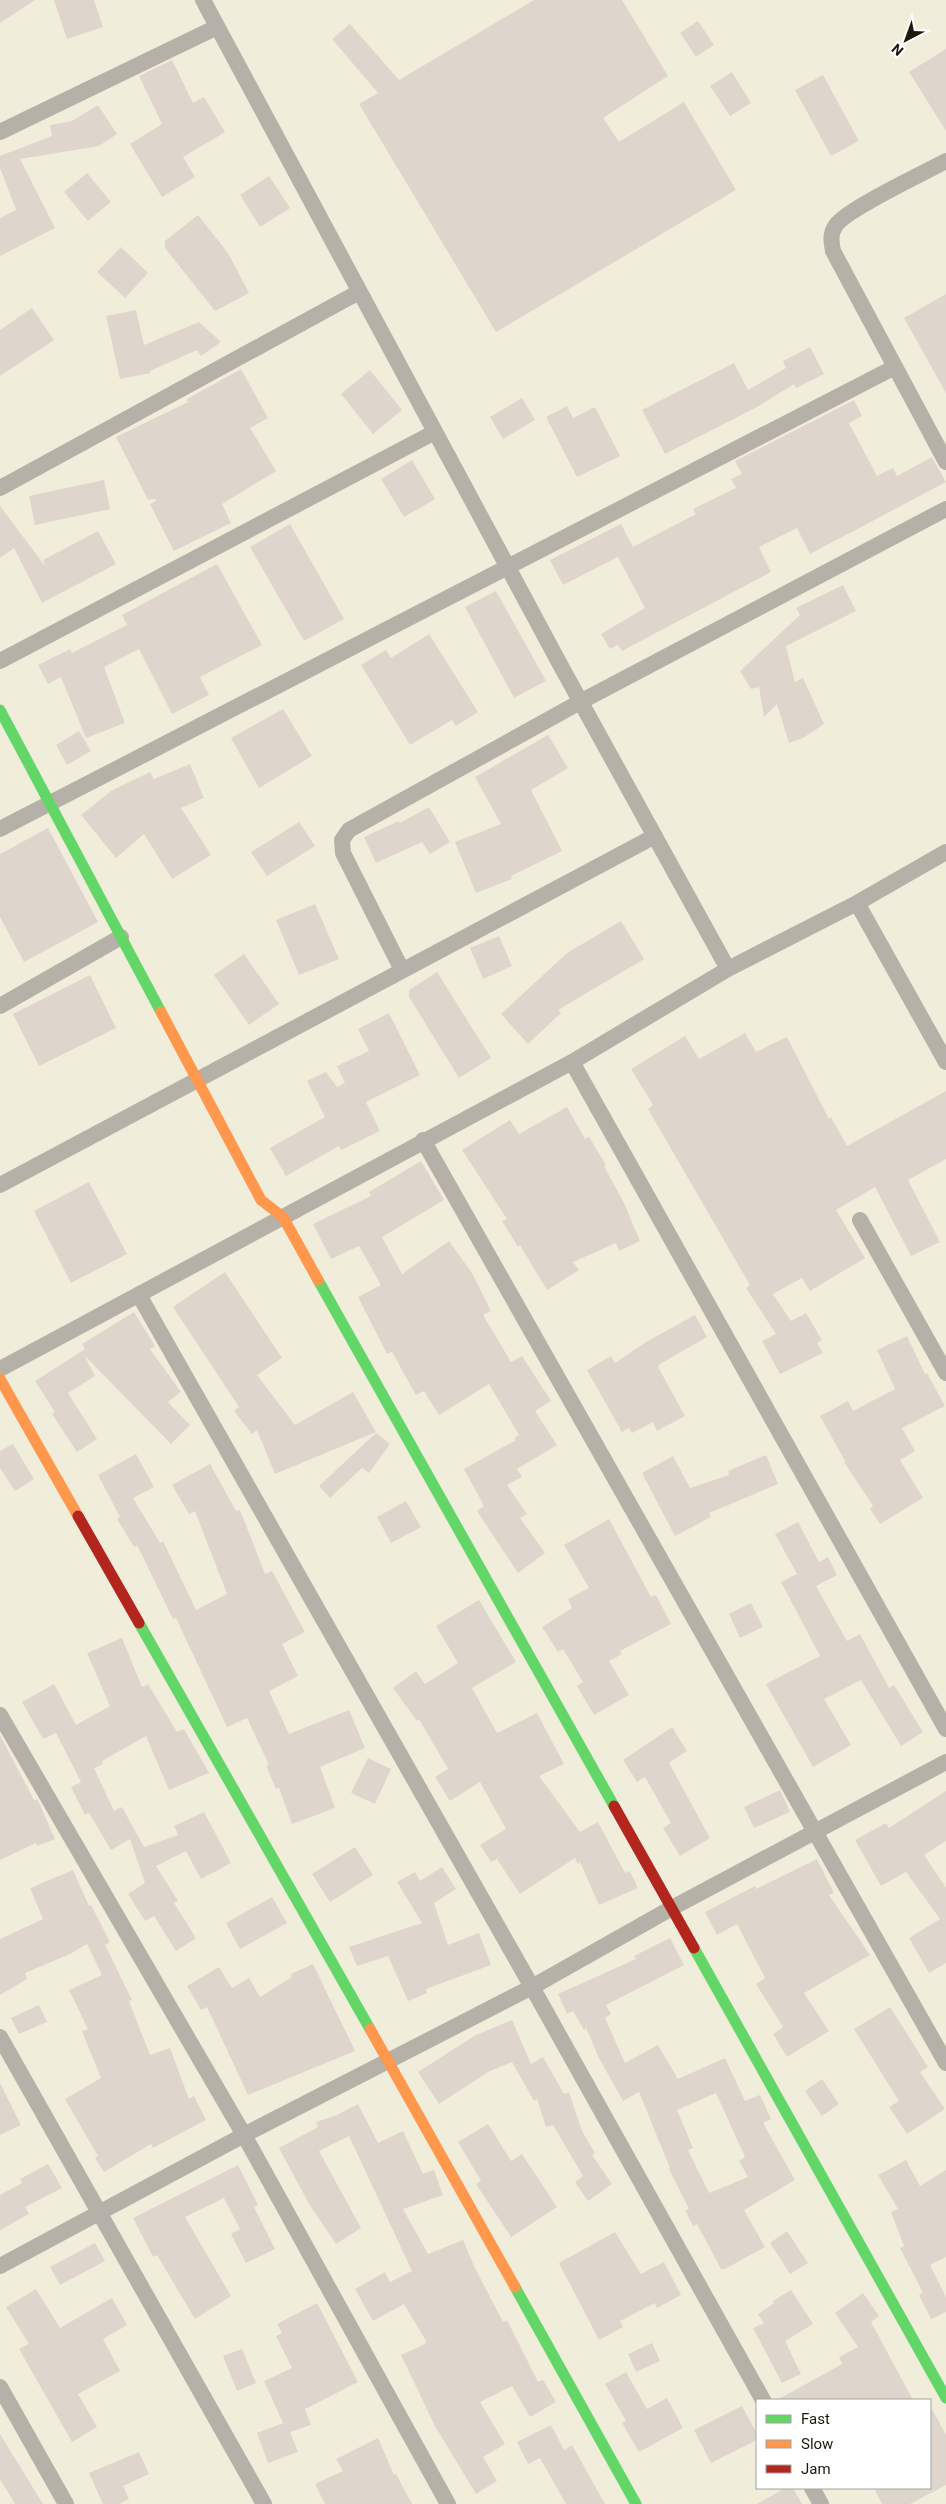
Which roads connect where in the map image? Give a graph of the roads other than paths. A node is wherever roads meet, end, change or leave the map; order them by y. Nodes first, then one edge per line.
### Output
1 (202, 0) edge
2 (217, 27) junction
3 (0, 132) edge
4 (946, 161) edge
5 (359, 292) junction
6 (895, 367) junction
7 (435, 432) junction
8 (946, 462) edge
9 (0, 488) edge
10 (946, 509) edge
11 (507, 567) junction
12 (0, 661) edge
13 (580, 702) junction
14 (0, 710) edge
15 (49, 803) junction
16 (0, 829) edge
17 (654, 836) junction
18 (946, 852) edge
19 (857, 903) junction
20 (121, 937) junction
21 (728, 969) junction
22 (402, 970) junction
23 (0, 1006) edge
24 (572, 1062) junction
25 (946, 1062) edge
26 (196, 1079) junction
27 (423, 1140) junction
28 (0, 1185) edge
29 (283, 1217) junction
30 (860, 1220) dead end
31 (139, 1295) junction
32 (0, 1369) edge
33 (946, 1373) edge
34 (0, 1379) edge
35 (0, 1715) edge
36 (946, 1729) edge
37 (946, 1762) edge
38 (814, 1832) junction
39 (670, 1909) junction
40 (532, 1987) junction
41 (0, 2037) edge
42 (388, 2061) junction
43 (946, 2063) edge
44 (244, 2135) junction
45 (100, 2213) junction
46 (0, 2266) edge
47 (0, 2387) edge
48 (946, 2398) edge
49 (762, 2399) edge
50 (813, 2489) edge
51 (66, 2504) edge
52 (264, 2504) edge
53 (448, 2504) edge
54 (636, 2504) edge
55 (821, 2504) edge

1 - 2 street
2 - 3 street
2 - 5 street
4 - 6 street
5 - 7 street
5 - 9 street
6 - 8 street
6 - 11 street
7 - 11 street
7 - 12 street
10 - 13 street
11 - 13 street
11 - 15 street
13 - 17 street
13 - 22 street
14 - 15 street
15 - 16 street
15 - 20 street
17 - 21 street
17 - 22 street
18 - 19 street
19 - 21 street
19 - 25 street
20 - 23 street
20 - 26 street
21 - 24 street
22 - 26 street
24 - 27 street
24 - 36 street
26 - 28 street
26 - 29 street
27 - 29 street
27 - 38 street
29 - 31 street
29 - 39 street
30 - 33 street
31 - 32 street
31 - 40 street
34 - 42 street
35 - 44 street
37 - 38 street
38 - 39 street
38 - 43 street
39 - 40 street
39 - 48 street
40 - 42 street
40 - 49 street
41 - 45 street
42 - 44 street
42 - 54 street
44 - 45 street
44 - 53 street
45 - 46 street
45 - 52 street
47 - 51 street
50 - 55 street

